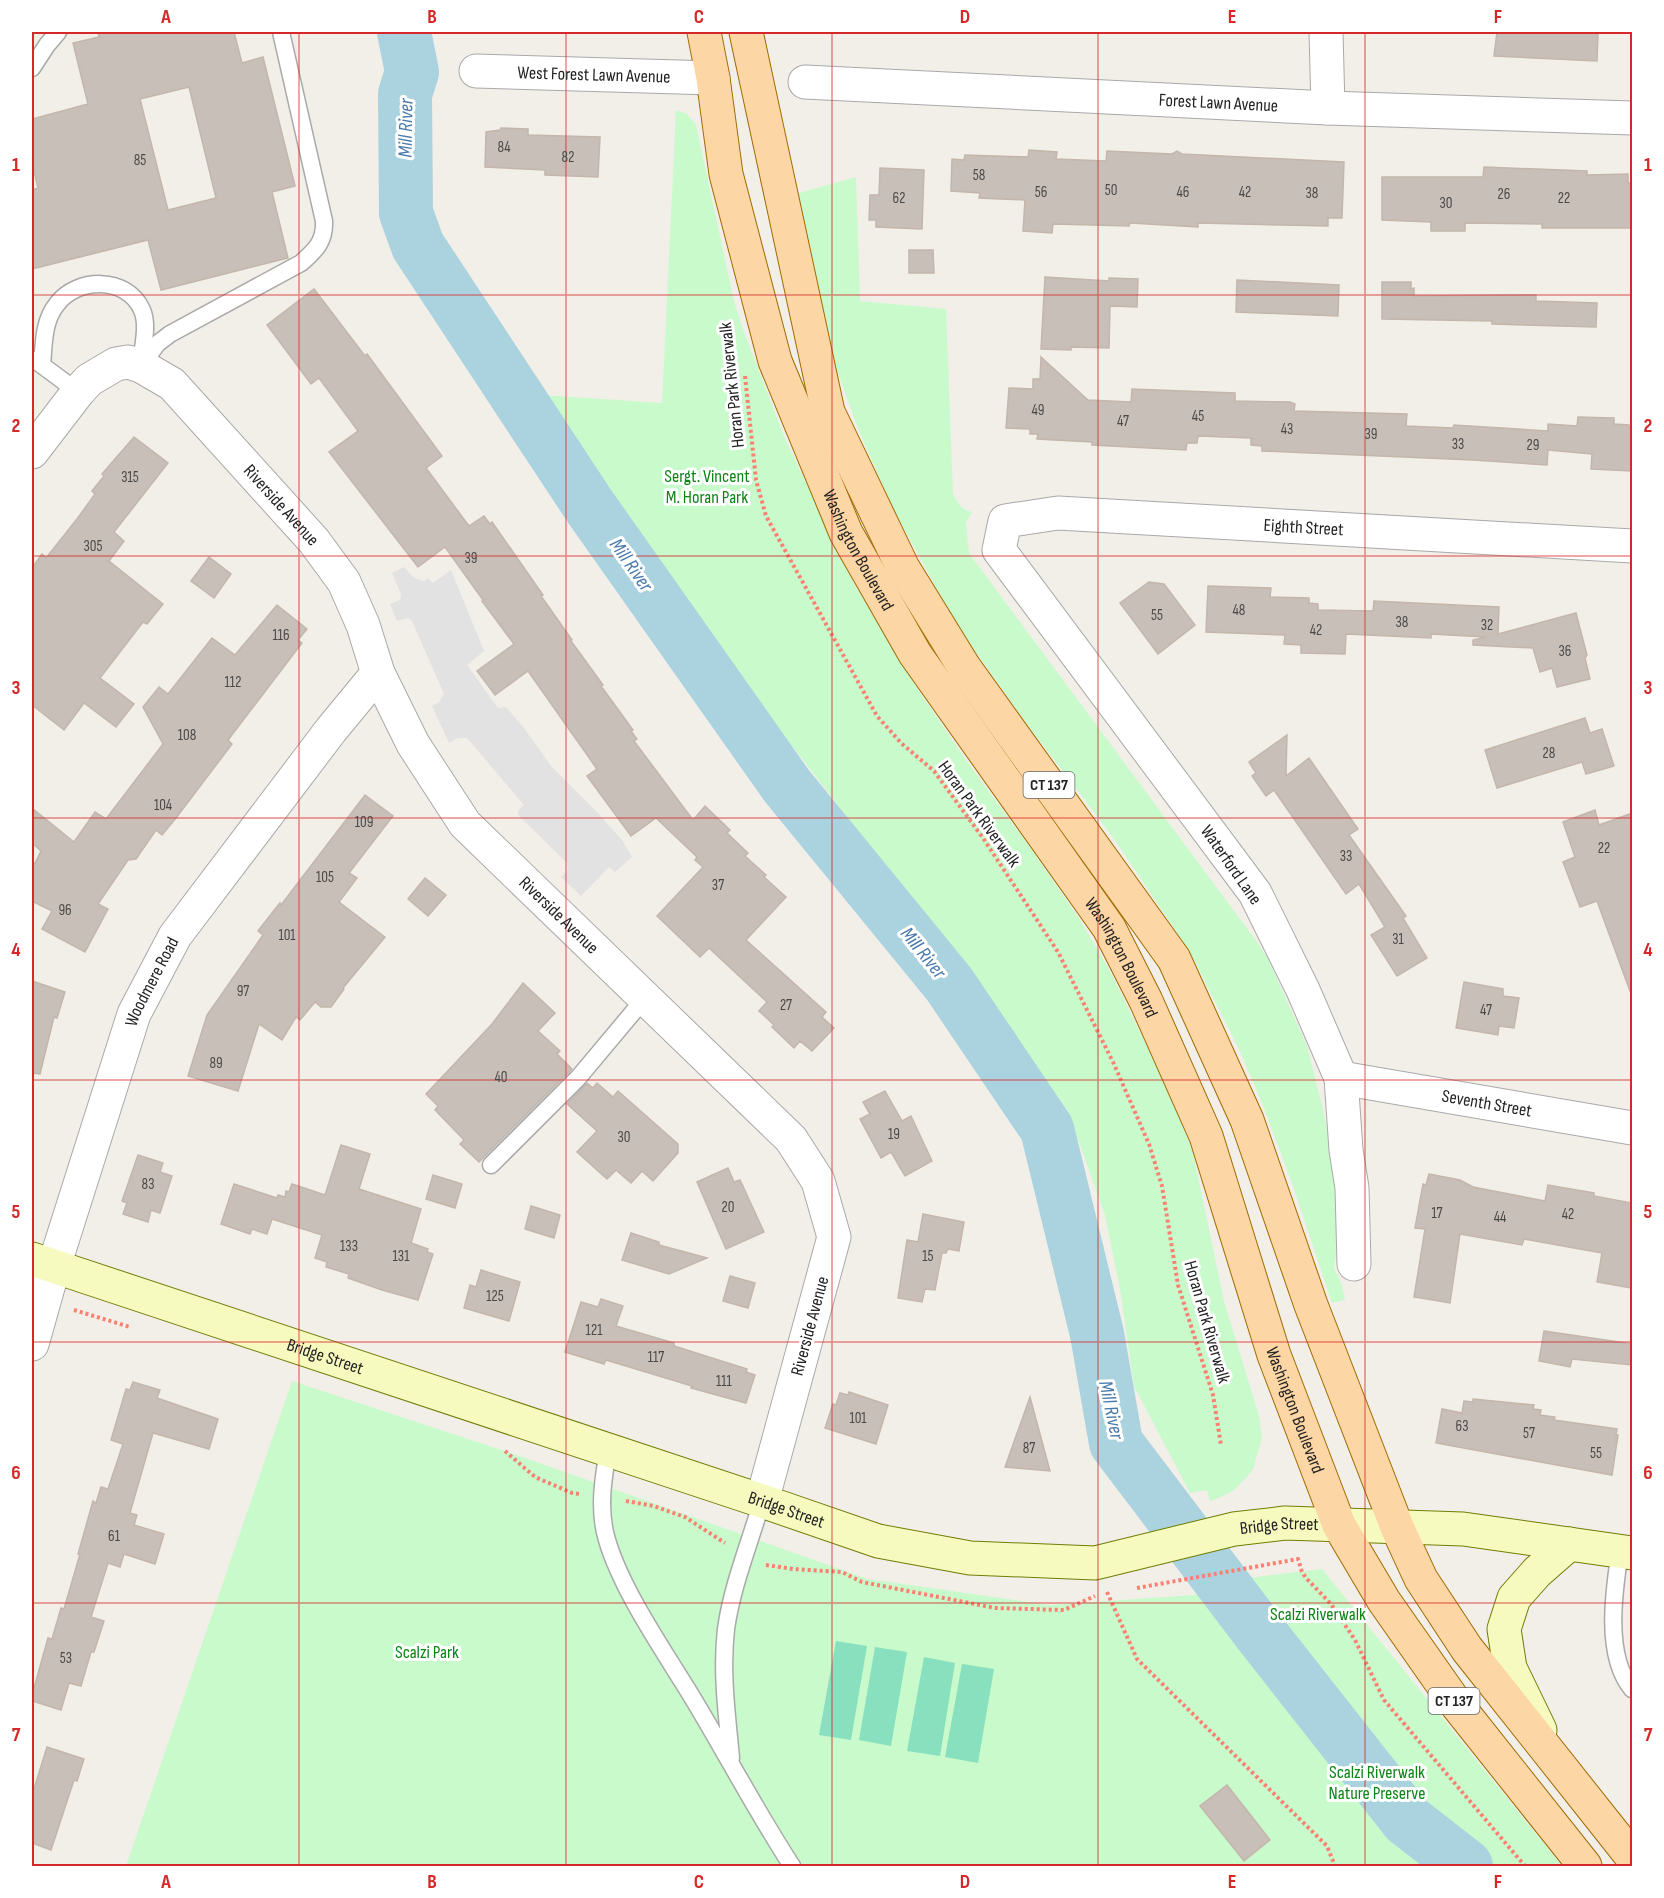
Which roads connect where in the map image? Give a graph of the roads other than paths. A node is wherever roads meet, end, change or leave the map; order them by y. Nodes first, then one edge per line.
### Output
1 (58, 32) edge
2 (280, 32) edge
3 (704, 32) edge
4 (746, 32) edge
5 (1326, 32) edge
6 (32, 68) edge
7 (476, 70) dead end
8 (713, 78) junction
9 (805, 82) dead end
10 (1328, 108) junction
11 (1632, 118) edge
12 (37, 362) edge
13 (141, 366) junction
14 (78, 392) junction
15 (32, 452) edge
16 (999, 550) joint
17 (1631, 551) edge
18 (378, 673) junction
19 (645, 998) junction
20 (1341, 1078) junction
21 (1632, 1128) edge
22 (491, 1165) dead end
23 (43, 1262) edge
24 (1354, 1264) dead end
25 (32, 1344) edge
26 (608, 1450) junction
27 (762, 1501) junction
28 (1339, 1525) junction
29 (1397, 1527) junction
30 (1569, 1544) junction
31 (1626, 1552) edge
32 (1632, 1689) edge
33 (1553, 1756) junction
34 (731, 1762) junction
35 (1632, 1857) edge
36 (792, 1866) edge
37 (1585, 1866) edge

1 - 6 lane
2 - 13 lane
3 - 8 main road, Washington Boulevard / CT 137
4 - 29 main road, Washington Boulevard / CT 137
5 - 10 street
7 - 8 street, West Forest Lawn Avenue
8 - 28 main road, Washington Boulevard / CT 137
9 - 10 street, Forest Lawn Avenue
10 - 11 street, Forest Lawn Avenue
12 - 13 lane
12 - 14 lane
13 - 14 street
13 - 18 street, Riverside Avenue
14 - 15 street
16 - 17 street, Eighth Street
16 - 20 street, Waterford Lane
18 - 19 street, Riverside Avenue
18 - 23 street, Woodmere Road
19 - 22 lane
19 - 27 street, Riverside Avenue
20 - 21 street, Seventh Street
20 - 24 street, Waterford Lane
23 - 25 street, Woodmere Road
23 - 26 main road, Bridge Street
26 - 27 main road, Bridge Street
26 - 34 lane
27 - 28 main road, Bridge Street
27 - 34 lane
28 - 29 main road, Bridge Street
28 - 37 main road, Washington Boulevard / CT 137
29 - 30 main road, Bridge Street
29 - 33 main road, Washington Boulevard / CT 137
30 - 31 main road, Bridge Street
30 - 33 main road
31 - 32 lane
33 - 35 main road, Washington Boulevard / CT 137
34 - 36 lane

